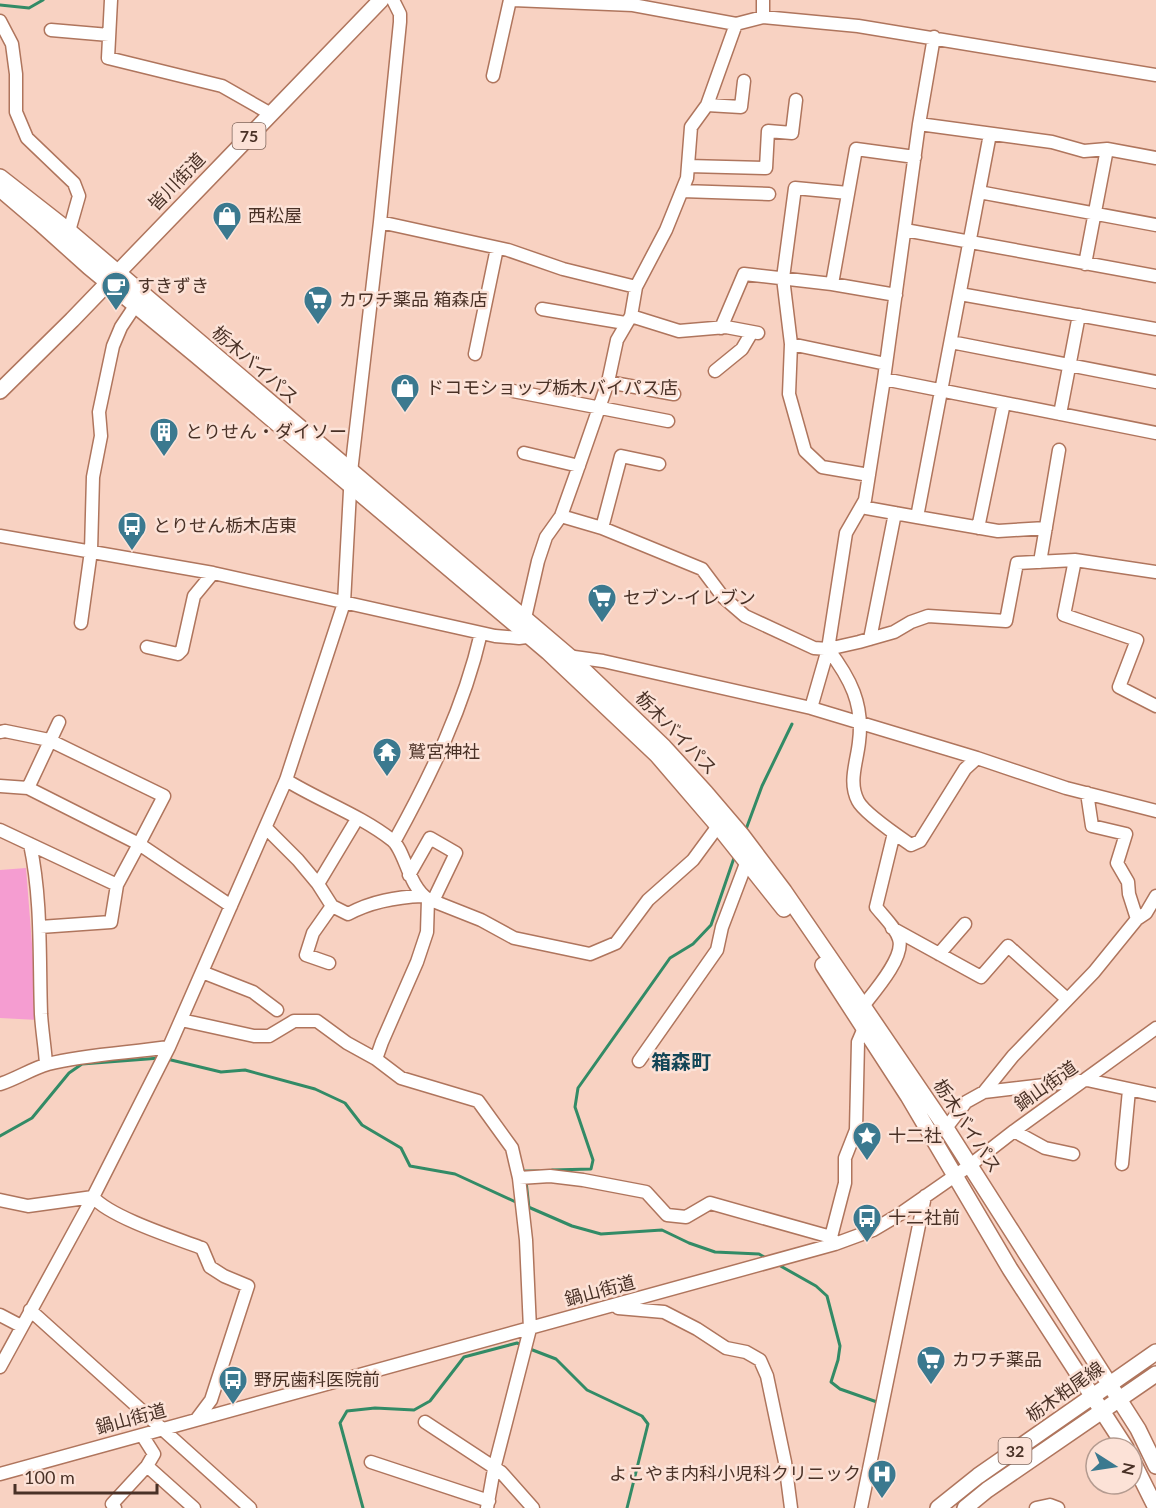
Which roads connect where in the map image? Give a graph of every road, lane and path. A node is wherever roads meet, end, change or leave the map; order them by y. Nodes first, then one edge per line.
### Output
1 (111, 0) edge
2 (381, 0) edge
3 (393, 0) edge
4 (511, 0) edge
5 (763, 0) edge
6 (763, 17) junction
7 (0, 21) edge
8 (736, 24) junction
9 (51, 30) dead end
10 (109, 35) junction
11 (934, 37) junction
12 (1156, 75) edge
13 (493, 76) dead end
14 (744, 81) dead end
15 (796, 100) dead end
16 (707, 105) junction
17 (271, 114) junction
18 (919, 124) junction
19 (990, 134) junction
20 (1107, 149) junction
21 (915, 157) junction
22 (1156, 158) edge
23 (688, 166) junction
24 (0, 177) edge
25 (0, 189) edge
26 (682, 191) junction
27 (980, 192) junction
28 (848, 193) junction
29 (769, 194) dead end
30 (1095, 214) junction
31 (380, 222) junction
32 (1156, 225) edge
33 (905, 230) junction
34 (69, 231) junction
35 (970, 243) junction
36 (497, 248) junction
37 (1085, 264) junction
38 (1156, 276) edge
39 (112, 278) junction
40 (783, 278) junction
41 (832, 284) junction
42 (636, 287) junction
43 (960, 294) junction
44 (896, 295) junction
45 (135, 306) junction
46 (542, 309) dead end
47 (1079, 315) junction
48 (628, 319) junction
49 (721, 328) junction
50 (1156, 329) edge
51 (951, 342) junction
52 (791, 344) junction
53 (475, 354) dead end
54 (886, 364) junction
55 (1069, 365) junction
56 (715, 371) dead end
57 (884, 379) junction
58 (608, 382) junction
59 (1156, 382) edge
60 (942, 390) junction
61 (0, 391) edge
62 (513, 391) dead end
63 (674, 394) dead end
64 (1004, 403) junction
65 (598, 408) junction
66 (1060, 414) junction
67 (668, 422) dead end
68 (1156, 434) edge
69 (1059, 450) dead end
70 (524, 453) dead end
71 (659, 464) dead end
72 (579, 466) junction
73 (869, 475) junction
74 (350, 479) junction
75 (861, 507) junction
76 (895, 513) junction
77 (561, 516) junction
78 (917, 517) junction
79 (602, 528) junction
80 (978, 528) junction
81 (1046, 528) junction
82 (0, 536) edge
83 (91, 551) junction
84 (1075, 560) junction
85 (1040, 562) junction
86 (1156, 572) edge
87 (213, 573) junction
88 (344, 603) junction
89 (525, 618) junction
90 (81, 623) dead end
91 (481, 633) junction
92 (537, 635) junction
93 (870, 639) junction
94 (147, 647) dead end
95 (828, 649) junction
96 (548, 651) junction
97 (569, 656) junction
98 (1156, 706) edge
99 (811, 708) junction
100 (59, 722) dead end
101 (860, 724) junction
102 (0, 732) edge
103 (49, 740) junction
104 (977, 758) junction
105 (286, 780) junction
106 (0, 786) edge
107 (28, 788) junction
108 (1087, 793) junction
109 (1156, 811) edge
110 (357, 819) junction
111 (718, 826) junction
112 (266, 828) junction
113 (0, 830) edge
114 (894, 833) junction
115 (394, 842) junction
116 (30, 844) junction
117 (139, 844) junction
118 (747, 861) junction
119 (409, 875) junction
120 (318, 884) junction
121 (117, 885) junction
122 (1156, 896) edge
123 (428, 898) junction
124 (231, 906) junction
125 (332, 906) junction
126 (1137, 919) junction
127 (965, 924) dead end
128 (40, 927) junction
129 (892, 928) junction
130 (939, 954) junction
131 (329, 963) dead end
132 (202, 972) junction
133 (1067, 999) junction
134 (863, 1006) junction
135 (278, 1011) dead end
136 (181, 1020) junction
137 (864, 1028) junction
138 (1156, 1028) edge
139 (169, 1047) junction
140 (376, 1059) junction
141 (639, 1061) dead end
142 (46, 1065) junction
143 (1087, 1080) junction
144 (0, 1084) edge
145 (1129, 1090) junction
146 (984, 1092) junction
147 (1156, 1095) edge
148 (946, 1128) junction
149 (1014, 1131) junction
150 (1072, 1154) dead end
151 (1122, 1164) dead end
152 (969, 1166) junction
153 (955, 1176) junction
154 (519, 1178) junction
155 (925, 1196) junction
156 (93, 1197) junction
157 (0, 1200) edge
158 (833, 1241) junction
159 (610, 1307) junction
160 (30, 1310) junction
161 (0, 1315) edge
162 (21, 1326) junction
163 (530, 1329) junction
164 (1156, 1352) edge
165 (0, 1367) edge
166 (1156, 1374) edge
167 (1110, 1385) junction
168 (1093, 1396) junction
169 (1119, 1400) junction
170 (1103, 1411) junction
171 (196, 1420) junction
172 (425, 1422) dead end
173 (162, 1429) junction
174 (142, 1435) junction
175 (1119, 1436) edge
176 (371, 1462) dead end
177 (147, 1466) junction
178 (1156, 1466) edge
179 (494, 1469) junction
180 (0, 1474) edge
181 (1144, 1484) edge
182 (488, 1504) edge
183 (112, 1507) edge
184 (194, 1508) edge
185 (250, 1508) edge
186 (533, 1508) edge
187 (792, 1508) edge
188 (861, 1508) edge
189 (938, 1508) edge
190 (965, 1508) edge
191 (1036, 1508) edge
192 (1058, 1508) edge
193 (1156, 1508) edge

1 - 10 street
2 - 17 main road, 皆川街道 / 75
3 - 31 street
4 - 8 street
4 - 13 street
5 - 6 street
6 - 8 street
6 - 11 street
7 - 34 street
8 - 16 street
9 - 10 street
10 - 17 street
11 - 12 street
11 - 18 street
14 - 16 street
15 - 23 street
16 - 23 street
17 - 39 main road, 皆川街道 / 75
18 - 19 street
18 - 21 street
19 - 20 street
19 - 27 street
20 - 22 street
20 - 30 street
21 - 28 street
21 - 33 street
23 - 26 street
24 - 34 main road, 栃木バイパス
25 - 39 main road, 栃木バイパス
26 - 29 street
26 - 42 street
27 - 30 street
27 - 35 street
28 - 40 street
28 - 41 street
30 - 32 street
30 - 37 street
31 - 36 street
31 - 74 street
33 - 35 street
33 - 44 street
34 - 39 main road, 栃木バイパス
35 - 37 street
35 - 43 street
36 - 42 street
36 - 53 street
37 - 38 street
39 - 45 main road, 栃木バイパス
39 - 61 main road, 皆川街道 / 75
39 - 74 main road, 栃木バイパス
40 - 41 street
40 - 49 street
40 - 52 street
41 - 44 street
42 - 48 street
43 - 47 street
43 - 51 street
44 - 54 street
45 - 74 main road, 栃木バイパス
45 - 83 street
46 - 48 street
47 - 50 street
47 - 55 street
48 - 49 street
48 - 58 street
49 - 56 street
51 - 55 street
51 - 60 street
52 - 54 street
52 - 73 street
54 - 57 street
55 - 59 street
55 - 66 street
57 - 60 street
57 - 73 street
58 - 63 street
58 - 65 street
60 - 64 street
60 - 78 street
62 - 65 street
64 - 66 street
64 - 80 street
65 - 67 street
65 - 72 street
66 - 68 street
69 - 81 street
70 - 72 street
71 - 79 street
72 - 77 street
73 - 75 street
74 - 88 street
74 - 89 main road, 栃木バイパス
74 - 92 main road, 栃木バイパス
75 - 76 street
75 - 95 street
76 - 78 street
76 - 93 street
77 - 79 street
77 - 89 street
78 - 80 street
79 - 95 street
80 - 81 street
81 - 85 street
82 - 83 street
83 - 87 street
83 - 90 street
84 - 85 street
84 - 86 street
84 - 98 street
85 - 93 street
87 - 88 street
87 - 94 street
88 - 91 street
88 - 105 street
89 - 92 main road, 栃木バイパス
91 - 92 street
91 - 115 street
92 - 96 main road, 栃木バイパス
92 - 97 main road, 栃木バイパス
93 - 95 street
95 - 99 street
95 - 101 street
96 - 97 street
96 - 111 main road, 栃木バイパス
97 - 99 street
97 - 134 main road, 栃木バイパス
99 - 101 street
100 - 103 street
101 - 104 street
101 - 114 street
102 - 103 street
103 - 107 street
103 - 117 street
104 - 108 street
104 - 114 street
105 - 110 street
105 - 112 street
106 - 107 street
107 - 117 street
108 - 109 street
108 - 126 street
110 - 115 street
110 - 120 street
111 - 118 main road, 栃木バイパス
111 - 123 street
112 - 120 street
112 - 124 street
113 - 116 street
114 - 129 street
115 - 119 street
116 - 121 street
116 - 128 street
117 - 121 street
117 - 124 street
118 - 137 main road, 栃木バイパス
118 - 141 street
119 - 123 street
119 - 123 street
120 - 125 street
121 - 128 street
122 - 126 street
123 - 125 street
123 - 140 street
124 - 132 street
125 - 131 street
126 - 133 street
127 - 130 street
128 - 142 street
129 - 130 street
129 - 134 street
130 - 133 street
132 - 135 street
132 - 136 street
133 - 146 street
134 - 148 main road, 栃木バイパス
136 - 139 street
136 - 140 street
137 - 153 main road, 栃木バイパス
137 - 158 street
138 - 143 street, 鍋山街道
139 - 142 street
139 - 156 street
140 - 154 street
142 - 144 street
143 - 145 street
143 - 146 street
143 - 149 street, 鍋山街道
145 - 147 street
145 - 151 street
146 - 148 street
148 - 152 main road, 栃木バイパス
149 - 150 street
149 - 152 street, 鍋山街道
152 - 153 street, 鍋山街道
152 - 167 main road, 栃木バイパス
153 - 155 street, 鍋山街道
153 - 168 main road, 栃木バイパス
154 - 158 street
154 - 163 street
155 - 158 street, 鍋山街道
155 - 188 street
156 - 157 street
156 - 160 street
156 - 171 street
158 - 159 street, 鍋山街道
159 - 163 street, 鍋山街道
159 - 187 street
160 - 162 street
160 - 173 street
161 - 162 street
162 - 165 street
163 - 171 street, 鍋山街道
163 - 179 street
164 - 167 main road, 栃木粕尾線 / 32
166 - 169 main road, 栃木粕尾線 / 32
167 - 168 main road, 栃木粕尾線 / 32
167 - 169 main road, 栃木バイパス
168 - 170 main road, 栃木バイパス
168 - 189 main road, 栃木粕尾線 / 32
169 - 170 main road, 栃木粕尾線 / 32
169 - 178 main road, 栃木バイパス
170 - 175 main road, 栃木バイパス
170 - 190 main road, 栃木粕尾線 / 32
171 - 173 street, 鍋山街道
172 - 179 street
173 - 174 street, 鍋山街道
173 - 185 street
174 - 177 street
174 - 180 street, 鍋山街道
176 - 182 street
177 - 183 street
177 - 184 street
179 - 182 street
179 - 186 street
181 - 193 main road
191 - 192 street

